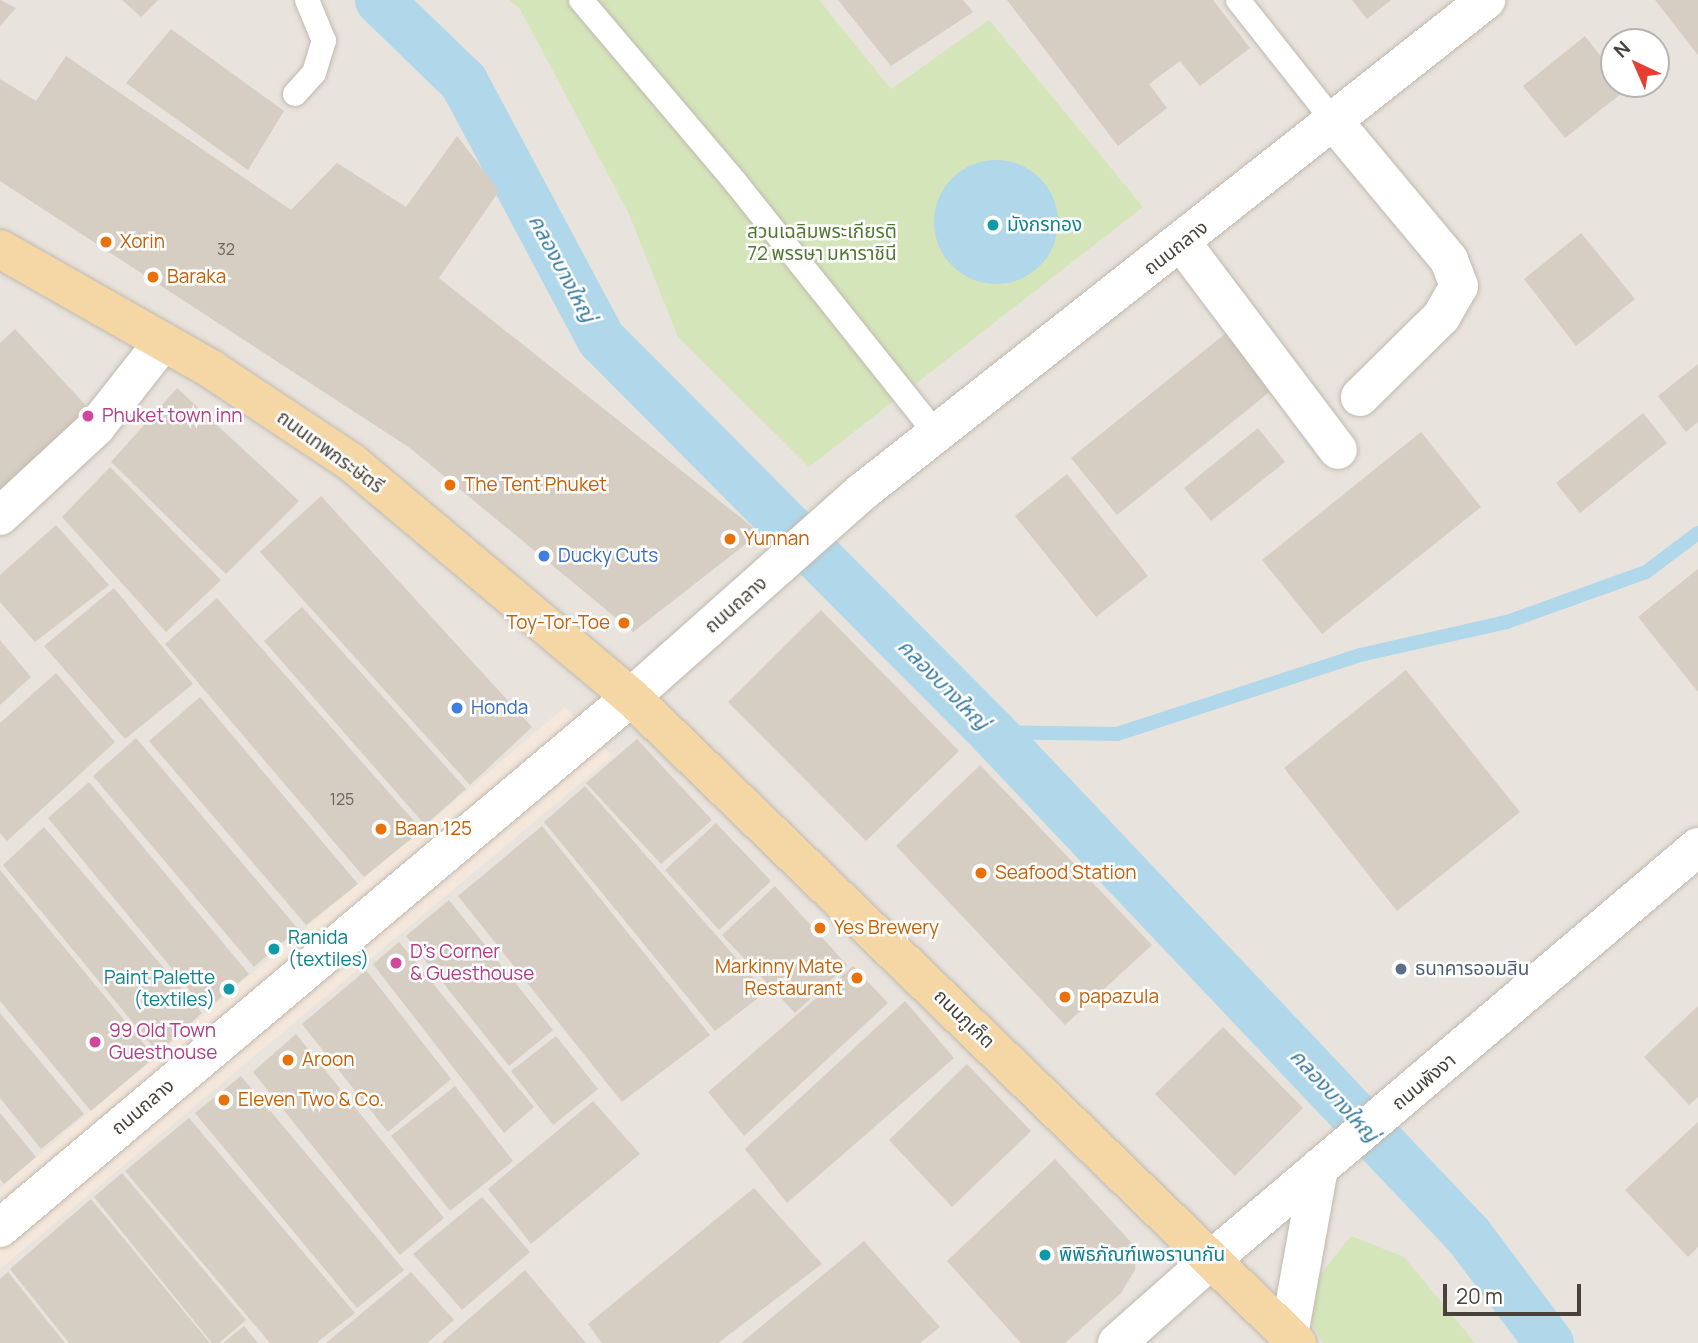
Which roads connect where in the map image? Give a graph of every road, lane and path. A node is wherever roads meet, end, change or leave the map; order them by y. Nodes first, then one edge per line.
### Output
1 (307, 0) edge
2 (581, 0) edge
3 (1238, 0) edge
4 (1486, 0) edge
5 (295, 94) dead end
6 (1335, 123) junction
7 (1182, 243) junction
8 (0, 250) edge
9 (163, 342) junction
10 (1360, 397) dead end
11 (937, 435) junction
12 (1338, 450) dead end
13 (0, 516) edge
14 (631, 697) junction
15 (1698, 847) edge
16 (1319, 1168) junction
17 (5, 1213) edge
18 (1212, 1259) junction
19 (1293, 1339) edge
20 (1117, 1343) edge

1 - 5 lane
2 - 11 lane
3 - 6 lane
4 - 6 street, ถนนถลาง
6 - 7 street, ถนนถลาง
6 - 10 street
7 - 11 street, ถนนถลาง
7 - 12 street
8 - 9 main road, ถนนเทพกระษัตรี
9 - 13 street
9 - 14 main road, ถนนเทพกระษัตรี
11 - 14 street, ถนนถลาง
14 - 17 street, ถนนถลาง
14 - 18 main road, ถนนภูเก็ต
15 - 16 street, ถนนพังงา
16 - 18 street, ถนนพังงา
16 - 19 street
18 - 19 main road, ถนนภูเก็ต
18 - 20 street, ถนนพังงา

